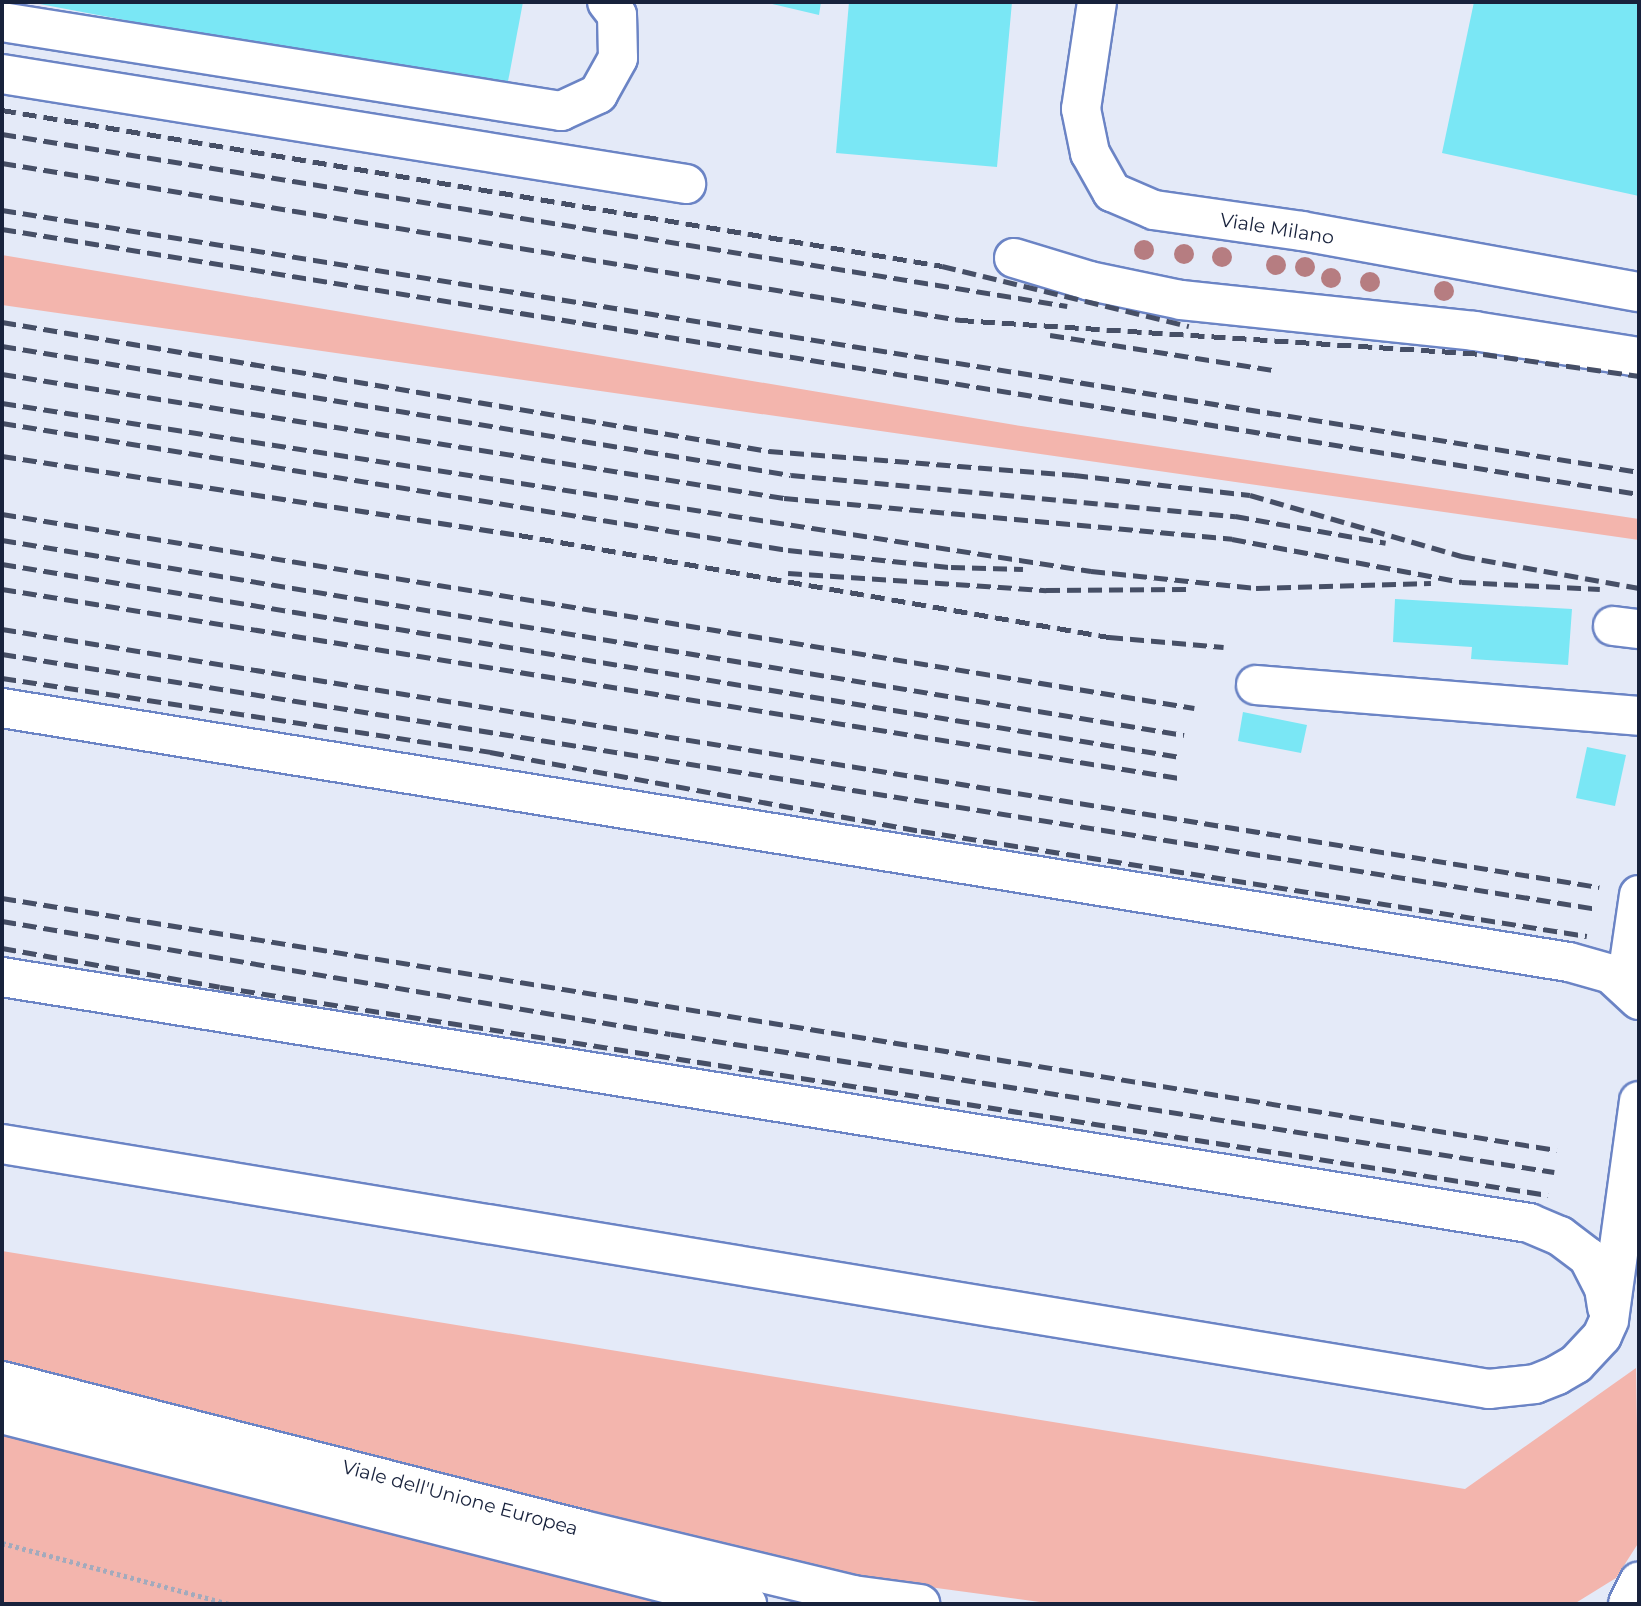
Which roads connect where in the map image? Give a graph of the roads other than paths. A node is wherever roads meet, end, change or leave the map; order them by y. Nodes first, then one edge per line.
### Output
1 (607, 2) edge
2 (1097, 2) edge
3 (2, 22) edge
4 (2, 74) edge
5 (686, 184) dead end
6 (1014, 258) dead end
7 (1639, 292) edge
8 (1639, 357) edge
9 (1256, 685) dead end
10 (2, 708) edge
11 (1639, 716) edge
12 (1639, 895) edge
13 (2, 977) edge
14 (1632, 992) edge
15 (1639, 1101) edge
16 (2, 1144) edge
17 (1609, 1320) junction
18 (2, 1381) edge
19 (2, 1414) edge
20 (1639, 1581) edge
21 (747, 1604) edge
22 (920, 1604) edge
23 (1628, 1604) edge

1 - 3 street
2 - 7 street, Viale Milano
4 - 5 street
6 - 8 street
9 - 11 street
10 - 14 street
12 - 14 street
13 - 17 street
15 - 17 street
16 - 17 street
18 - 22 street, Viale dell'Unione Europea
19 - 21 street, Viale dell'Unione Europea
20 - 23 street

